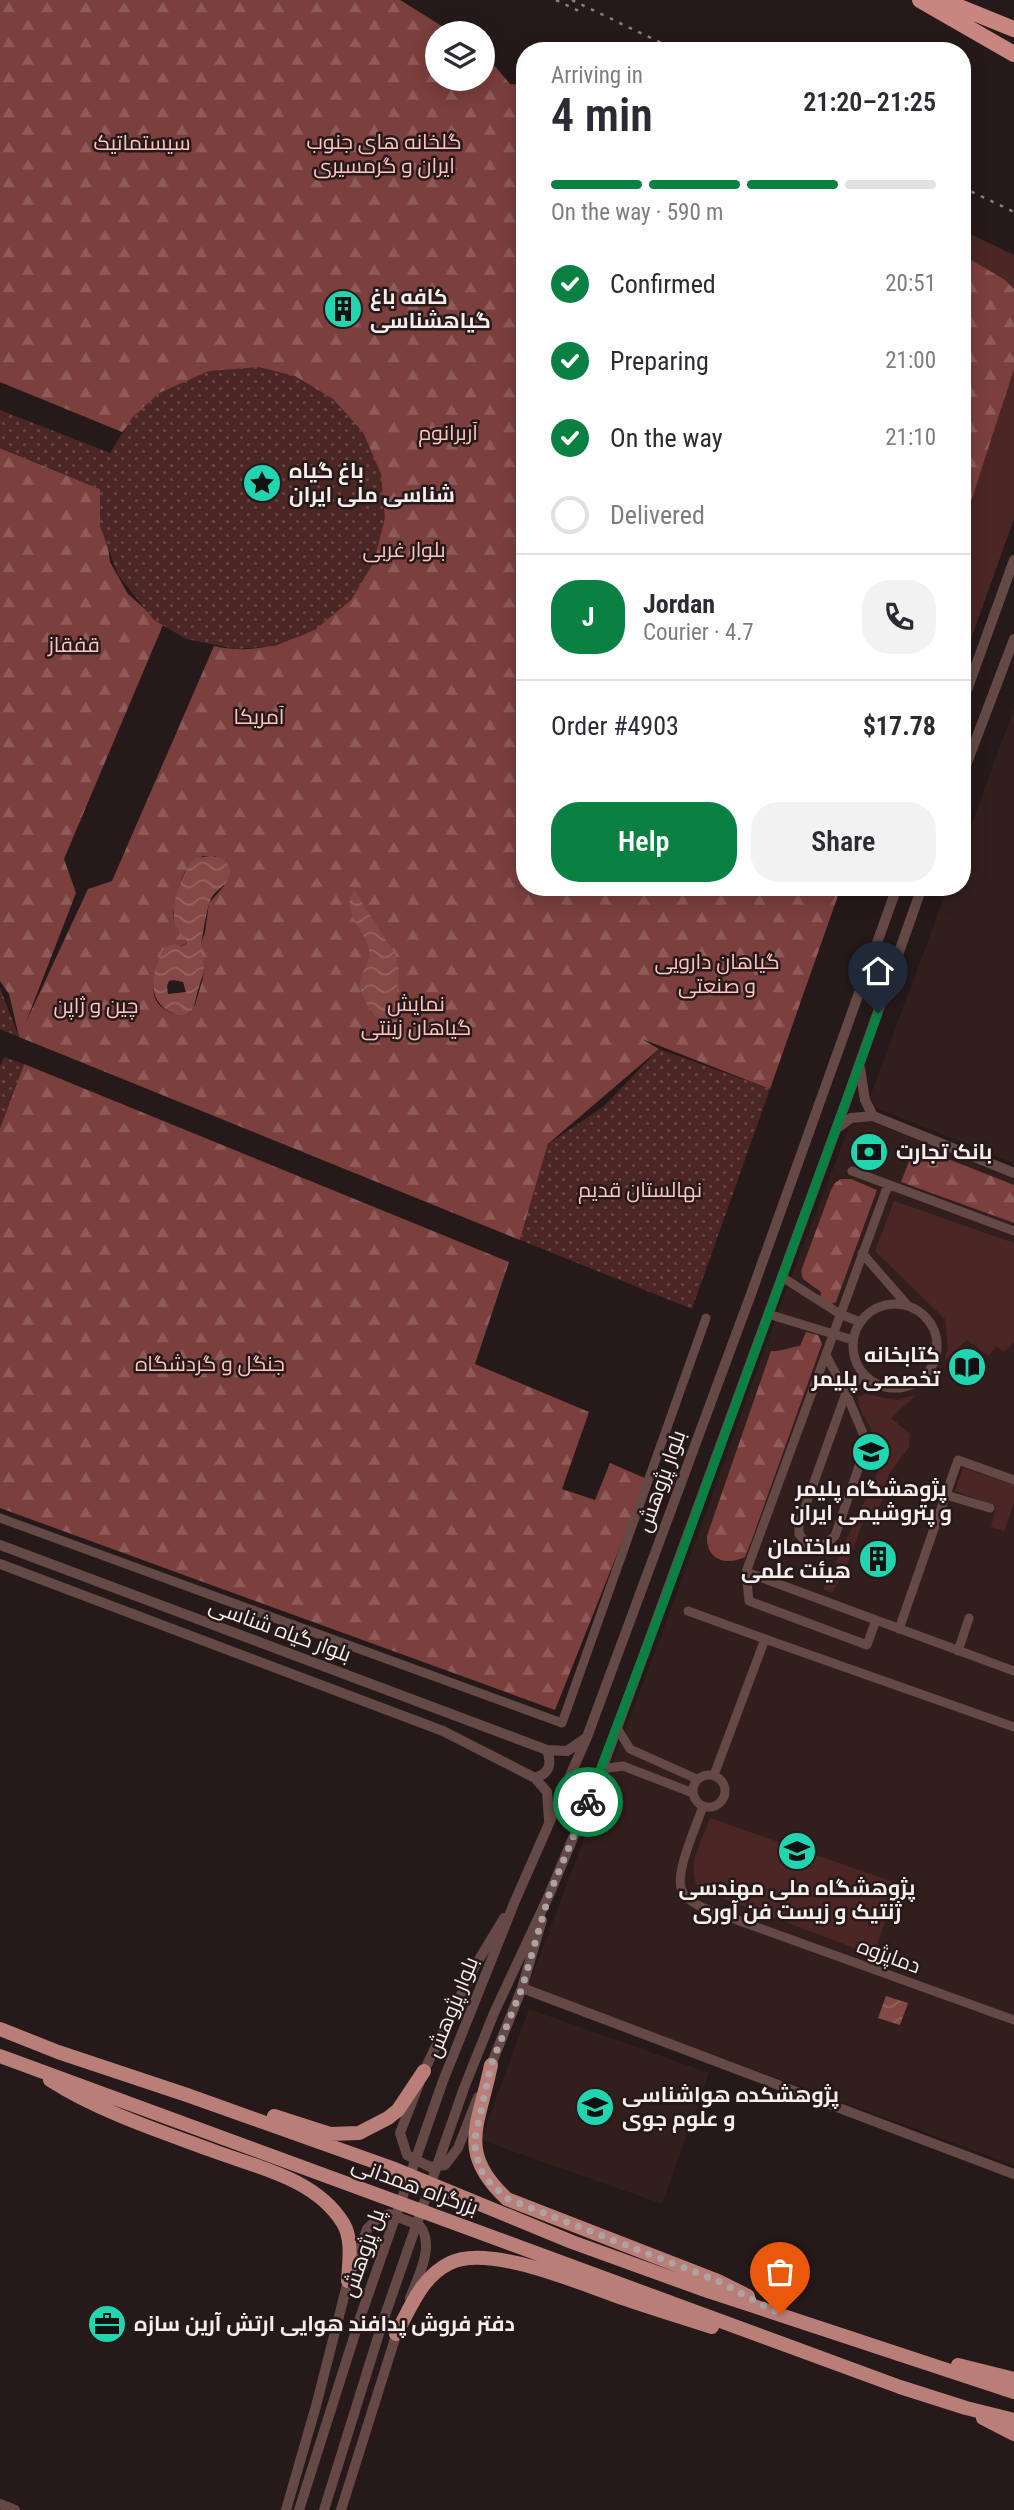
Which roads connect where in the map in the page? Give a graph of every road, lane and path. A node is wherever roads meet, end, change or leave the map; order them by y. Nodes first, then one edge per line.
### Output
1 (920, 0) edge
2 (942, 0) edge
3 (1014, 29) edge
4 (1014, 54) edge
5 (1014, 560) edge
6 (1014, 639) edge
7 (971, 679) edge
8 (971, 752) edge
9 (894, 896) edge
10 (919, 896) edge
11 (860, 1064) junction
12 (873, 1116) junction
13 (836, 1129) junction
14 (852, 1171) dead end
15 (1014, 1173) edge
16 (888, 1185) junction
17 (1014, 1231) edge
18 (862, 1253) junction
19 (782, 1277) junction
20 (908, 1306) junction
21 (768, 1314) junction
22 (840, 1314) junction
23 (706, 1318) dead end
24 (860, 1322) junction
25 (833, 1334) junction
26 (853, 1340) junction
27 (826, 1354) junction
28 (863, 1373) junction
29 (846, 1393) junction
30 (1014, 1480) edge
31 (946, 1495) junction
32 (990, 1508) dead end
33 (0, 1518) edge
34 (0, 1545) edge
35 (0, 1564) edge
36 (746, 1572) junction
37 (688, 1611) dead end
38 (969, 1618) dead end
39 (876, 1620) junction
40 (899, 1629) junction
41 (765, 1639) junction
42 (958, 1651) junction
43 (1014, 1671) edge
44 (1014, 1727) edge
45 (617, 1728) junction
46 (587, 1737) junction
47 (547, 1750) junction
48 (602, 1769) junction
49 (714, 1775) junction
50 (535, 1778) junction
51 (697, 1779) junction
52 (693, 1793) junction
53 (704, 1806) junction
54 (548, 1827) junction
55 (549, 1895) junction
56 (515, 1901) junction
57 (529, 1936) joint
58 (522, 1988) junction
59 (1014, 2020) edge
60 (0, 2029) edge
61 (58, 2052) junction
62 (0, 2056) edge
63 (22, 2063) junction
64 (491, 2065) junction
65 (424, 2071) junction
66 (443, 2081) joint
67 (1014, 2174) edge
68 (348, 2281) junction
69 (780, 2314) junction
70 (396, 2334) junction
71 (785, 2344) junction
72 (877, 2347) junction
73 (1014, 2379) edge
74 (1014, 2392) edge
75 (966, 2408) junction
76 (1014, 2420) edge
77 (1014, 2434) edge
78 (0, 2504) edge
79 (15, 2510) edge
80 (286, 2510) edge
81 (299, 2510) edge
82 (324, 2510) edge
83 (341, 2510) edge

1 - 4 highway
2 - 3 highway
5 - 7 street
6 - 8 street
9 - 46 street, بلوار پژوهش
10 - 11 street, بلوار پژوهش
11 - 12 street
11 - 13 street, بلوار پژوهش
12 - 13 street
12 - 15 street
13 - 19 street, بلوار پژوهش
14 - 16 street
16 - 17 street
16 - 18 street
18 - 20 street
18 - 22 street
19 - 21 street, بلوار پژوهش
19 - 22 street
20 - 24 street
20 - 28 street
21 - 25 street
21 - 45 street, بلوار پژوهش
22 - 24 street
22 - 25 street
23 - 33 street
24 - 26 street
25 - 26 street
25 - 27 street
26 - 28 street
27 - 29 street
27 - 36 street
28 - 29 street
29 - 29 street
30 - 31 street
31 - 32 street
31 - 40 street
34 - 47 street, بلوار گیاه شناسی
35 - 50 street, بلوار گیاه شناسی
36 - 39 street
36 - 39 street
37 - 41 street
38 - 42 street
39 - 40 street
40 - 42 street
41 - 44 street
41 - 49 street
42 - 43 street
45 - 48 street, بلوار پژوهش
45 - 51 street
46 - 47 street
46 - 54 street, بلوار پژوهش
47 - 50 street
48 - 52 street
48 - 55 street, بلوار پژوهش
49 - 51 street
49 - 53 street
50 - 54 street
51 - 52 street
52 - 53 street
53 - 59 street, دماپژوه
54 - 56 street, بلوار پژوهش
55 - 57 street, بلوار پژوهش
55 - 58 street
56 - 65 street
56 - 66 street, بلوار پژوهش
57 - 82 street, پل پژوهش
58 - 64 street
58 - 67 street
60 - 61 highway, بزرگراه همدانی
61 - 65 highway
61 - 69 highway, بزرگراه همدانی
62 - 63 highway, بزرگراه همدانی
63 - 68 highway
63 - 71 highway, بزرگراه همدانی
64 - 65 street
64 - 69 highway
66 - 81 street, پل پژوهش
68 - 70 street
68 - 80 street
69 - 72 highway, بزرگراه همدانی
70 - 71 highway
70 - 83 street
71 - 75 highway, بزرگراه همدانی
72 - 73 highway
72 - 74 highway, بزرگراه همدانی
75 - 76 highway, بزرگراه همدانی
75 - 77 highway
78 - 79 street

